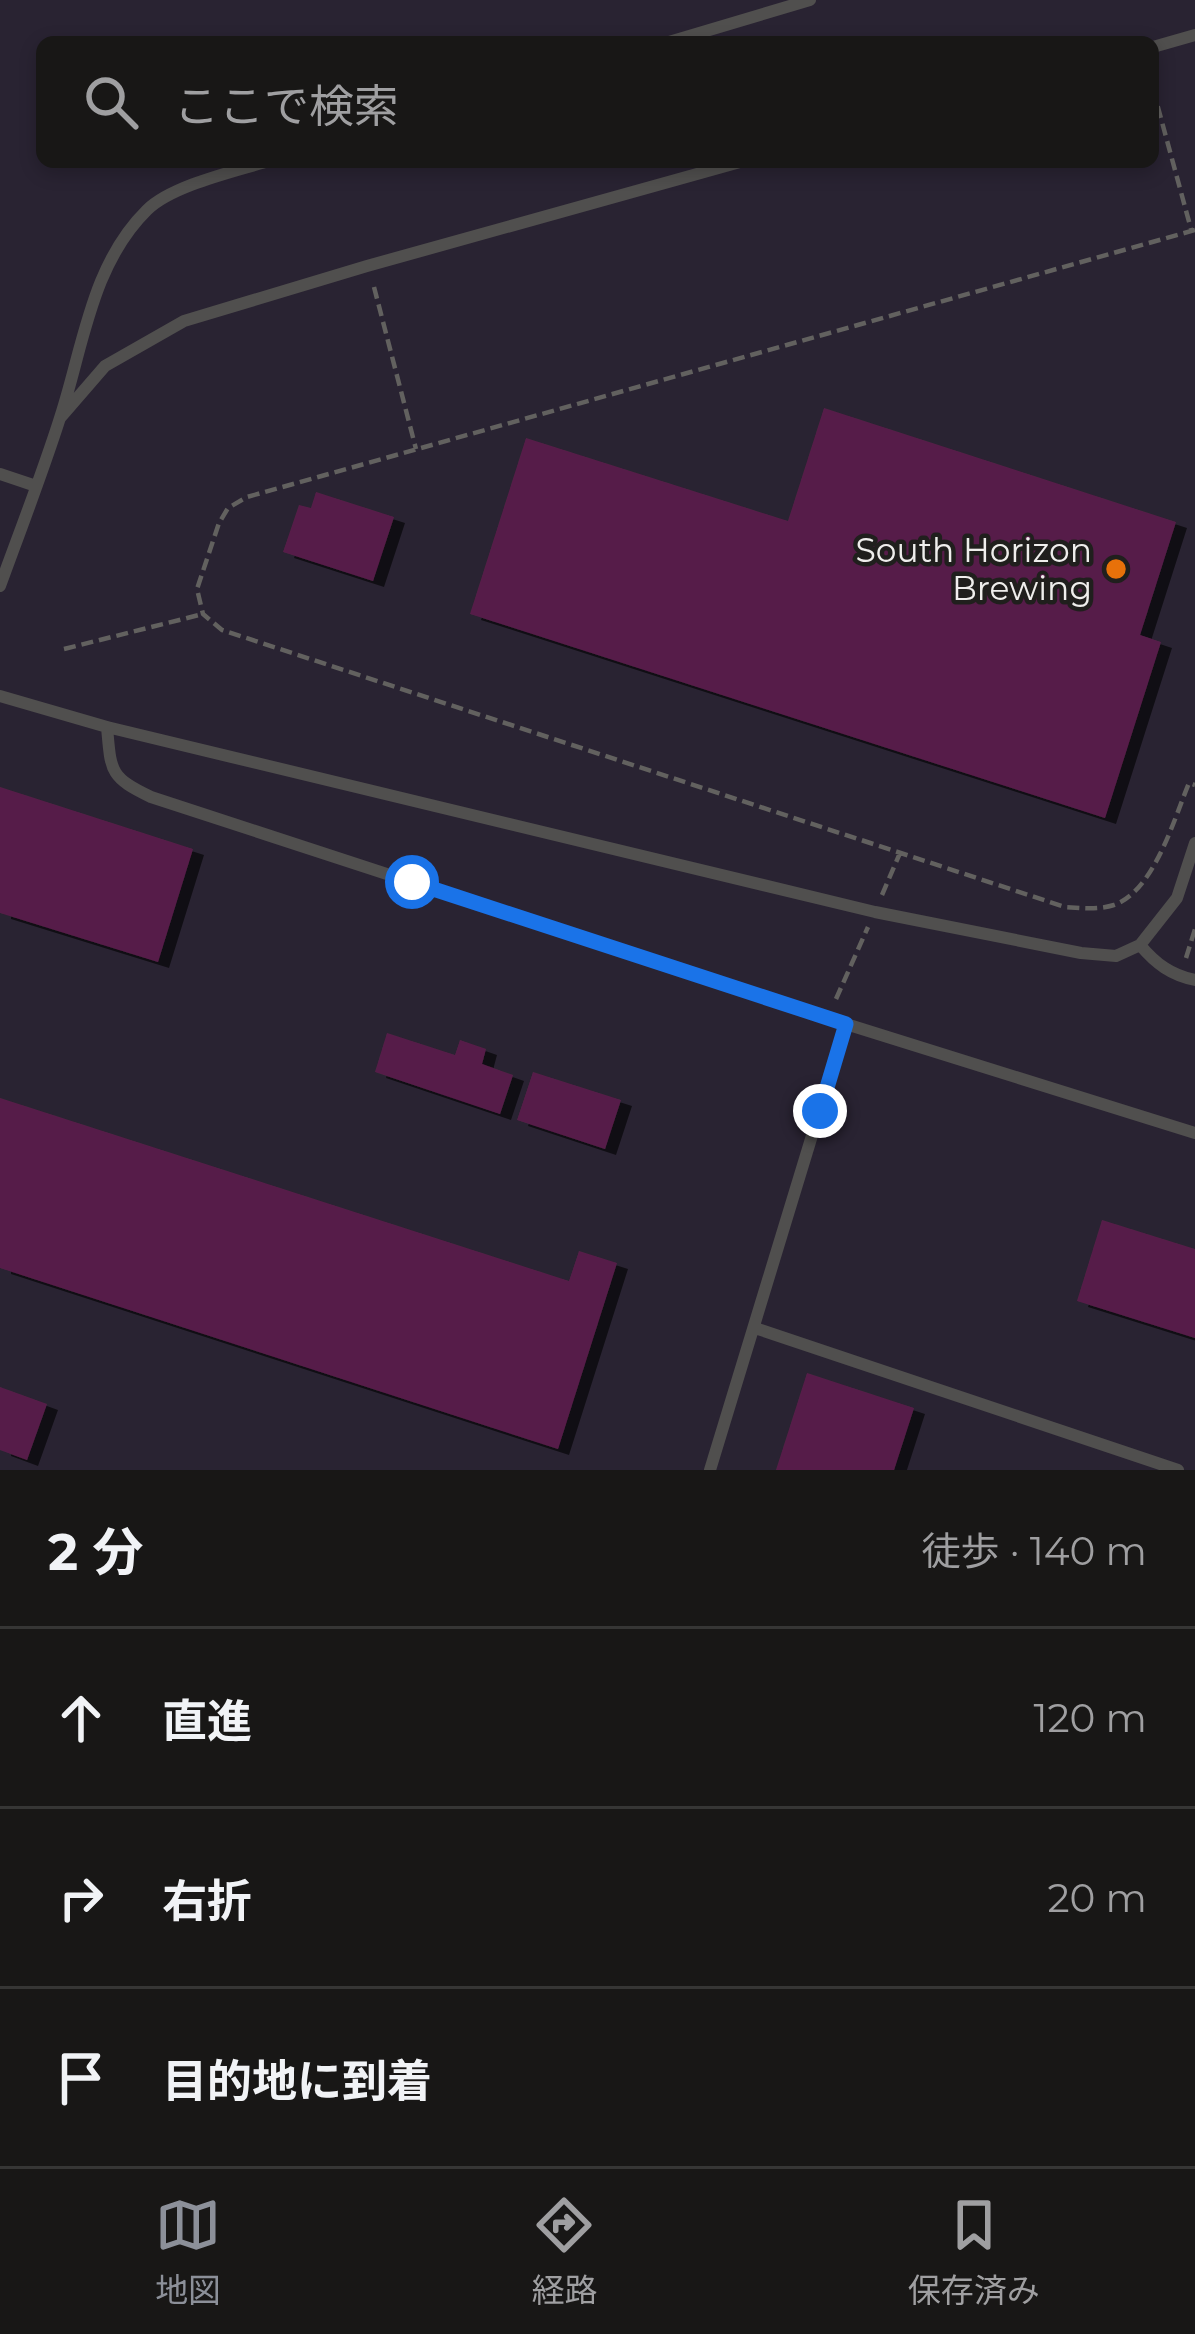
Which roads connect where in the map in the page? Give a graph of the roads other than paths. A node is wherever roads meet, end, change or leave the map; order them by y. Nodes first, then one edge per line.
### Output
1 (810, 0) edge
2 (1195, 35) edge
3 (688, 36) edge
4 (1159, 45) edge
5 (246, 168) edge
6 (718, 168) edge
7 (60, 418) junction
8 (0, 474) edge
9 (36, 486) junction
10 (0, 586) edge
11 (0, 696) edge
12 (107, 727) junction
13 (1195, 843) edge
14 (1140, 945) junction
15 (1195, 980) edge
16 (846, 1024) junction
17 (1195, 1133) edge
18 (755, 1328) junction
19 (710, 1470) edge
20 (1178, 1470) edge

1 - 3 lane
2 - 4 lane
5 - 7 lane
6 - 7 lane
7 - 9 lane
8 - 9 lane
9 - 10 lane
11 - 12 lane
12 - 14 lane
12 - 16 lane
13 - 14 lane
14 - 15 lane
16 - 17 lane
16 - 18 lane
18 - 19 lane
18 - 20 lane

